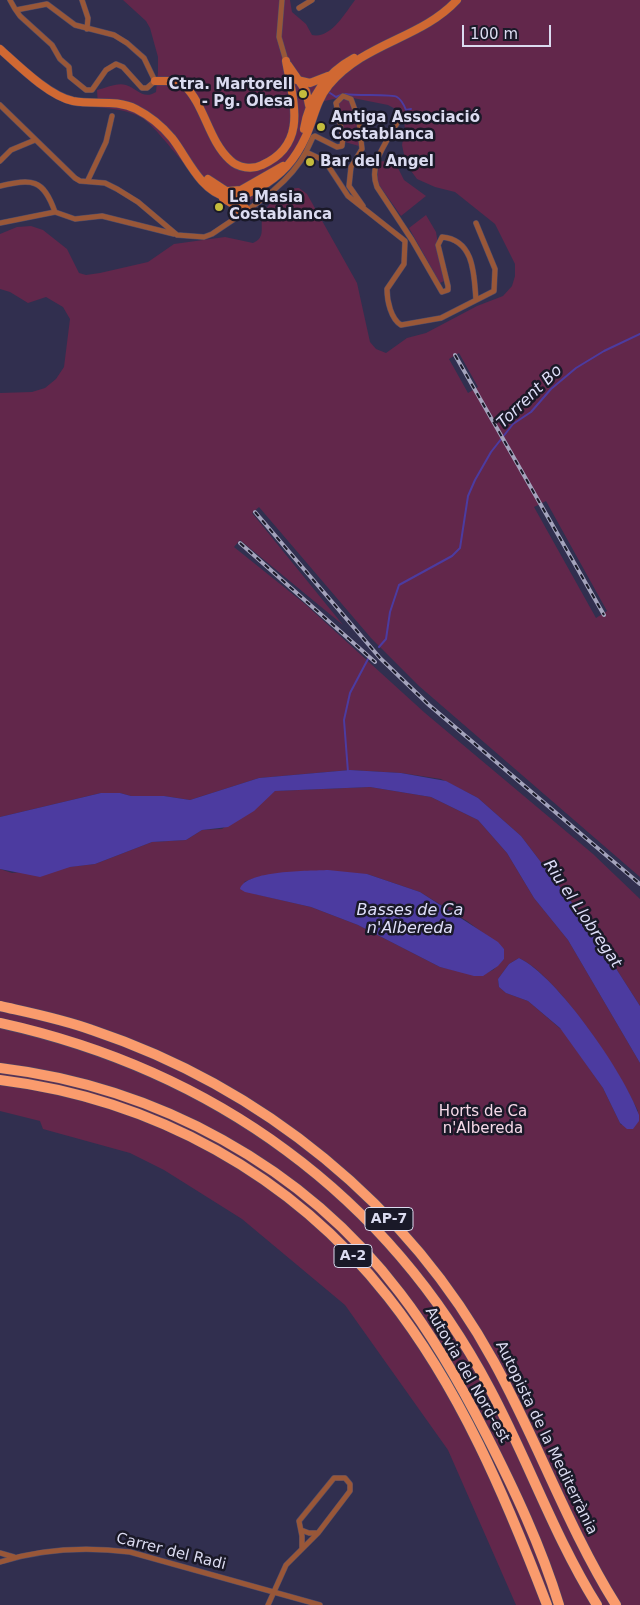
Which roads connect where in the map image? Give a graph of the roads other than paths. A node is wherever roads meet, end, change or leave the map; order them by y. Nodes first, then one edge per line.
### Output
1 (10, 0) edge
2 (82, 0) edge
3 (282, 0) edge
4 (312, 0) edge
5 (457, 0) edge
6 (299, 8) dead end
7 (16, 10) junction
8 (87, 29) junction
9 (378, 46) junction
10 (0, 49) edge
11 (286, 61) junction
12 (331, 75) junction
13 (298, 79) junction
14 (154, 80) junction
15 (290, 82) junction
16 (310, 83) junction
17 (329, 85) junction
18 (306, 91) junction
19 (317, 92) junction
20 (0, 105) edge
21 (312, 108) junction
22 (112, 116) dead end
23 (400, 118) dead end
24 (35, 140) junction
25 (306, 152) junction
26 (294, 158) junction
27 (0, 161) edge
28 (88, 180) junction
29 (254, 184) junction
30 (0, 186) edge
31 (220, 191) junction
32 (237, 198) junction
33 (236, 206) junction
34 (244, 211) junction
35 (55, 212) junction
36 (368, 212) junction
37 (0, 223) edge
38 (476, 223) dead end
39 (177, 235) junction
40 (412, 240) junction
41 (405, 241) junction
42 (476, 300) junction
43 (0, 1006) edge
44 (0, 1023) edge
45 (0, 1068) edge
46 (0, 1080) edge
47 (301, 1530) junction
48 (318, 1532) junction
49 (302, 1548) junction
50 (0, 1553) edge
51 (14, 1558) junction
52 (0, 1562) edge
53 (273, 1592) junction
54 (268, 1605) edge
55 (320, 1605) edge
56 (547, 1605) edge
57 (559, 1605) edge
58 (597, 1605) edge
59 (616, 1605) edge

1 - 7 street
2 - 8 street
3 - 11 street
4 - 6 street
5 - 9 main road
7 - 8 street
7 - 14 street
8 - 14 street
9 - 12 main road
9 - 17 main road
10 - 31 main road
11 - 13 main road
11 - 15 main road
12 - 16 main road
12 - 19 main road
13 - 15 main road
13 - 16 main road
13 - 18 main road
14 - 15 main road
16 - 19 main road
17 - 19 main road
17 - 21 main road
18 - 19 main road
18 - 21 main road
19 - 21 main road
20 - 24 street
21 - 26 main road
22 - 28 street
23 - 40 street
24 - 27 street
24 - 28 street
25 - 34 street
25 - 36 street
25 - 36 street
26 - 29 main road
26 - 32 main road
28 - 39 street
29 - 31 main road
29 - 32 main road
30 - 35 street
31 - 32 main road
31 - 33 main road
32 - 33 main road
32 - 34 main road
33 - 34 main road
34 - 39 street
35 - 37 street
35 - 39 street
36 - 41 street
38 - 42 street
40 - 41 street
40 - 42 street
41 - 42 street
43 - 59 highway, Autopista de la Mediterrània / AP-7
44 - 58 highway, Autopista de la Mediterrània / AP-7
45 - 57 highway, Autovia del Nord-est / A-2
46 - 56 highway, Autovia del Nord-est / A-2
47 - 48 street
47 - 48 street
47 - 49 street
48 - 49 street
49 - 53 street
50 - 51 street, Carrer del Radi
51 - 52 street, Carrer del Radi
51 - 53 street, Carrer del Radi
53 - 54 street
53 - 55 street, Carrer del Radi

